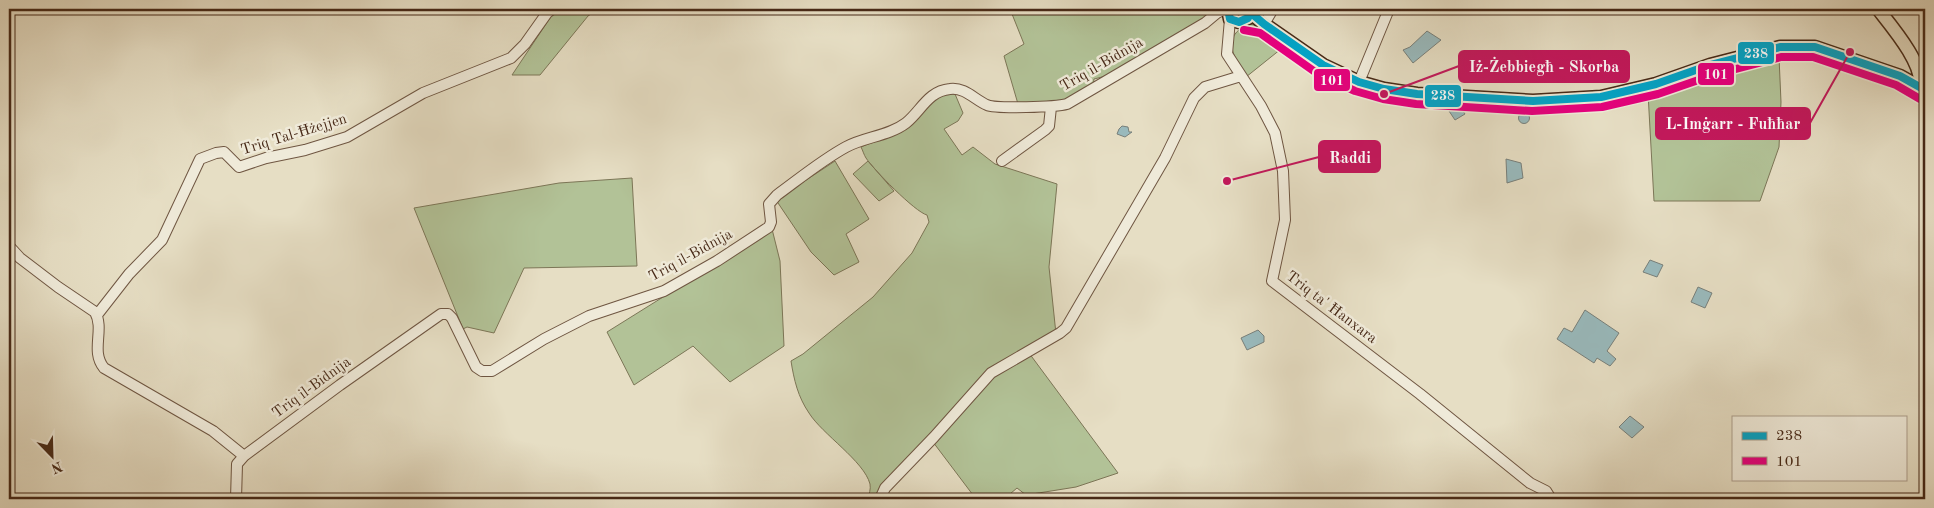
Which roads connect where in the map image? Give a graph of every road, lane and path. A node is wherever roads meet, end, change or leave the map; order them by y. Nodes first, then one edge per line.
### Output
1 (552, 9) edge
2 (1273, 9) edge
3 (1389, 9) edge
4 (1878, 9) edge
5 (1237, 14) edge
6 (1264, 24) junction
7 (1905, 46) junction
8 (1241, 76) junction
9 (1900, 76) junction
10 (1359, 82) junction
11 (1923, 85) edge
12 (1051, 107) junction
13 (1002, 161) dead end
14 (9, 246) edge
15 (97, 315) junction
16 (244, 456) junction
17 (236, 499) edge
18 (880, 499) edge
19 (1551, 499) edge

1 - 15 street, Triq Tal-Ħżejjen
2 - 6 street
3 - 10 street
4 - 7 main road
5 - 6 main road
5 - 8 street, Triq ta' Ħanxara
5 - 12 street, Triq il-Bidnija
6 - 10 main road
7 - 9 main road
7 - 11 main road
8 - 18 street
8 - 19 street, Triq ta' Ħanxara
9 - 10 main road
9 - 11 main road
12 - 13 street
12 - 16 street, Triq il-Bidnija
14 - 15 street
15 - 16 street
16 - 17 street

